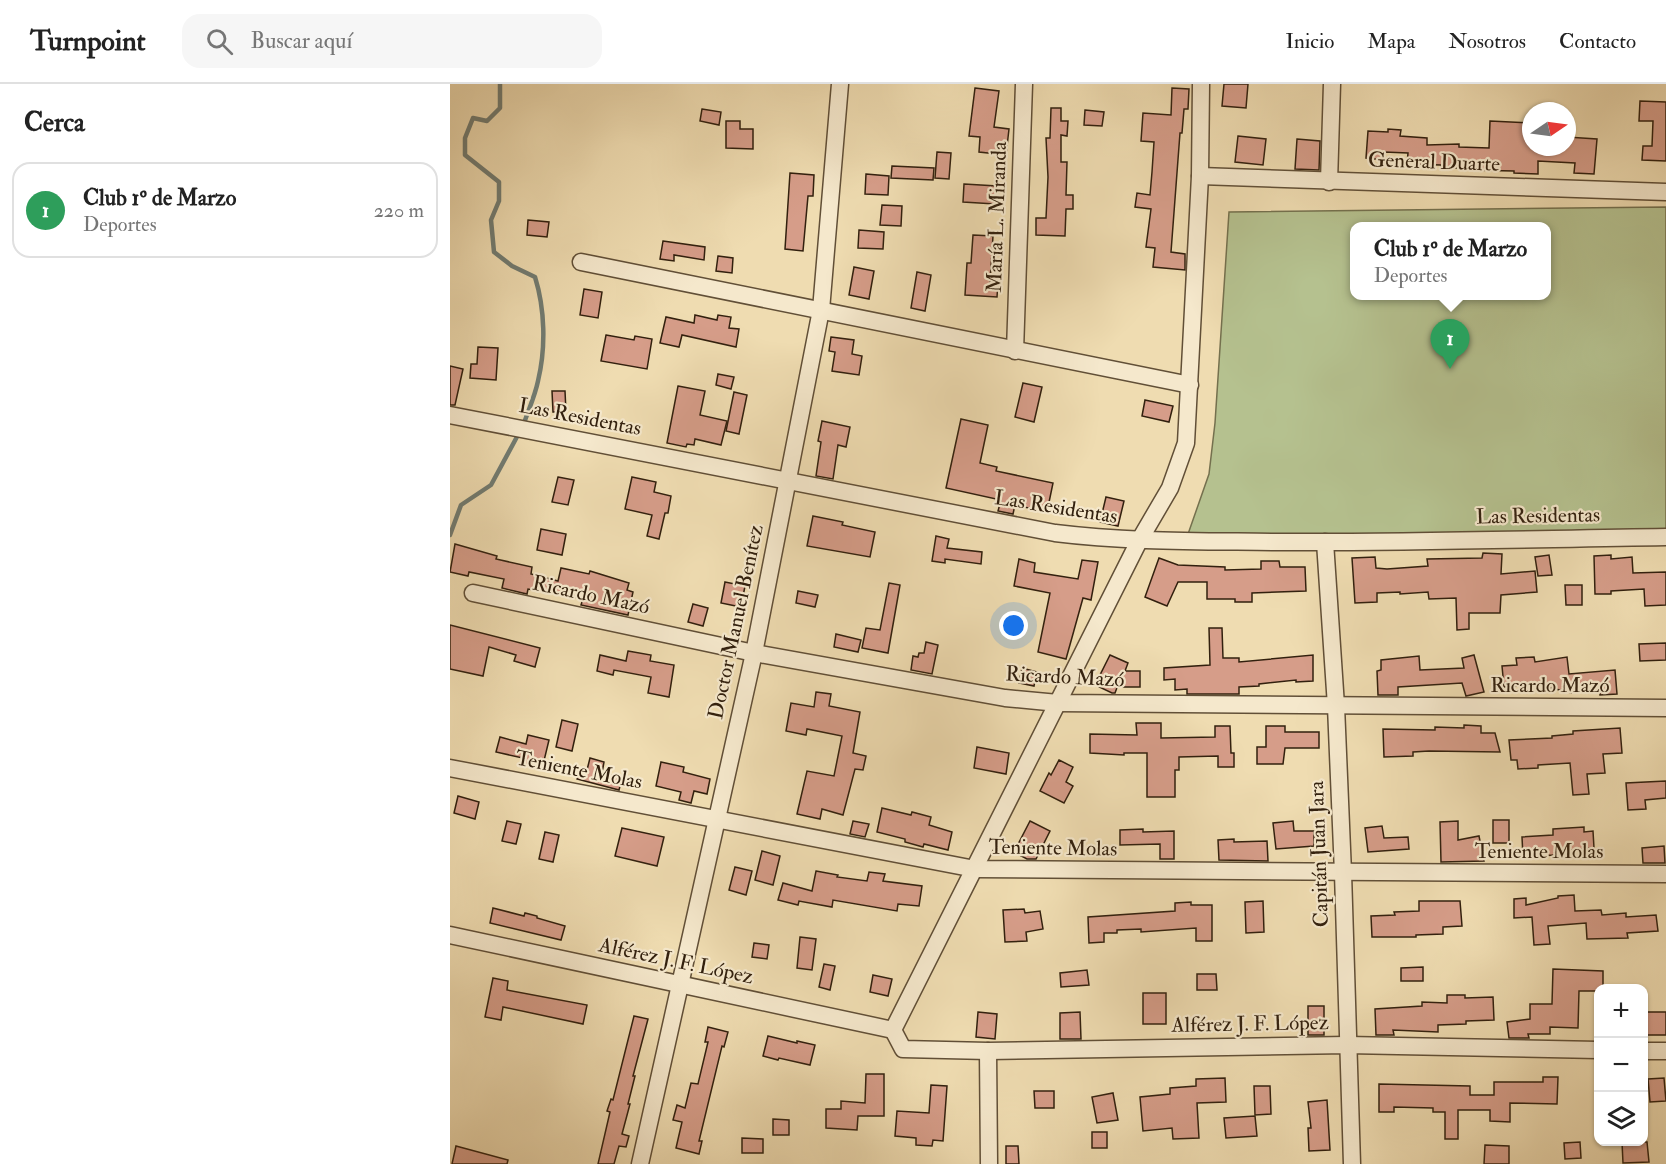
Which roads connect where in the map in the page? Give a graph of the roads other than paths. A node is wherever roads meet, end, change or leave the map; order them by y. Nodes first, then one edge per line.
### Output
1 (840, 84) edge
2 (1024, 84) edge
3 (1201, 84) edge
4 (1332, 84) edge
5 (1200, 176) junction
6 (1329, 182) junction
7 (1666, 192) edge
8 (581, 262) dead end
9 (821, 310) junction
10 (1015, 351) junction
11 (1190, 385) junction
12 (450, 415) edge
13 (788, 480) junction
14 (1666, 537) edge
15 (1139, 541) junction
16 (1325, 542) junction
17 (472, 593) dead end
18 (754, 653) junction
19 (1058, 703) junction
20 (1336, 706) junction
21 (1666, 708) edge
22 (450, 768) edge
23 (717, 820) junction
24 (975, 869) junction
25 (1343, 873) junction
26 (1666, 874) edge
27 (450, 935) edge
28 (680, 985) junction
29 (893, 1030) junction
30 (1347, 1045) junction
31 (1594, 1050) edge
32 (988, 1051) junction
33 (1648, 1051) edge
34 (1666, 1051) edge
35 (640, 1164) edge
36 (989, 1164) edge
37 (1352, 1164) edge

1 - 9 street, Doctor Manuel Benítez
2 - 10 street, María L. Miranda
3 - 5 street
4 - 6 street
5 - 6 street, General Duarte
5 - 11 street
6 - 7 street, General Duarte
8 - 9 street
9 - 10 street
9 - 13 street, Doctor Manuel Benítez
10 - 11 street
11 - 15 street
12 - 13 street, Las Residentas
13 - 15 street, Las Residentas
13 - 18 street, Doctor Manuel Benítez
14 - 16 street, Las Residentas
15 - 16 street, Las Residentas
15 - 19 street
16 - 20 street, Capitán Juan Jara
17 - 18 street, Ricardo Mazó
18 - 19 street, Ricardo Mazó
18 - 23 street, Doctor Manuel Benítez
19 - 20 street, Ricardo Mazó
19 - 24 street
20 - 21 street, Ricardo Mazó
20 - 25 street, Capitán Juan Jara
22 - 23 street, Teniente Molas
23 - 24 street, Teniente Molas
23 - 28 street, Doctor Manuel Benítez
24 - 25 street, Teniente Molas
24 - 29 street
25 - 26 street, Teniente Molas
25 - 30 street, Capitán Juan Jara
27 - 28 street, Alférez J. F. López
28 - 29 street, Alférez J. F. López
28 - 35 street, Doctor Manuel Benítez
29 - 32 street, Alférez J. F. López
30 - 31 street, Alférez J. F. López
30 - 32 street, Alférez J. F. López
30 - 37 street, Capitán Juan Jara
32 - 36 street
33 - 34 street

